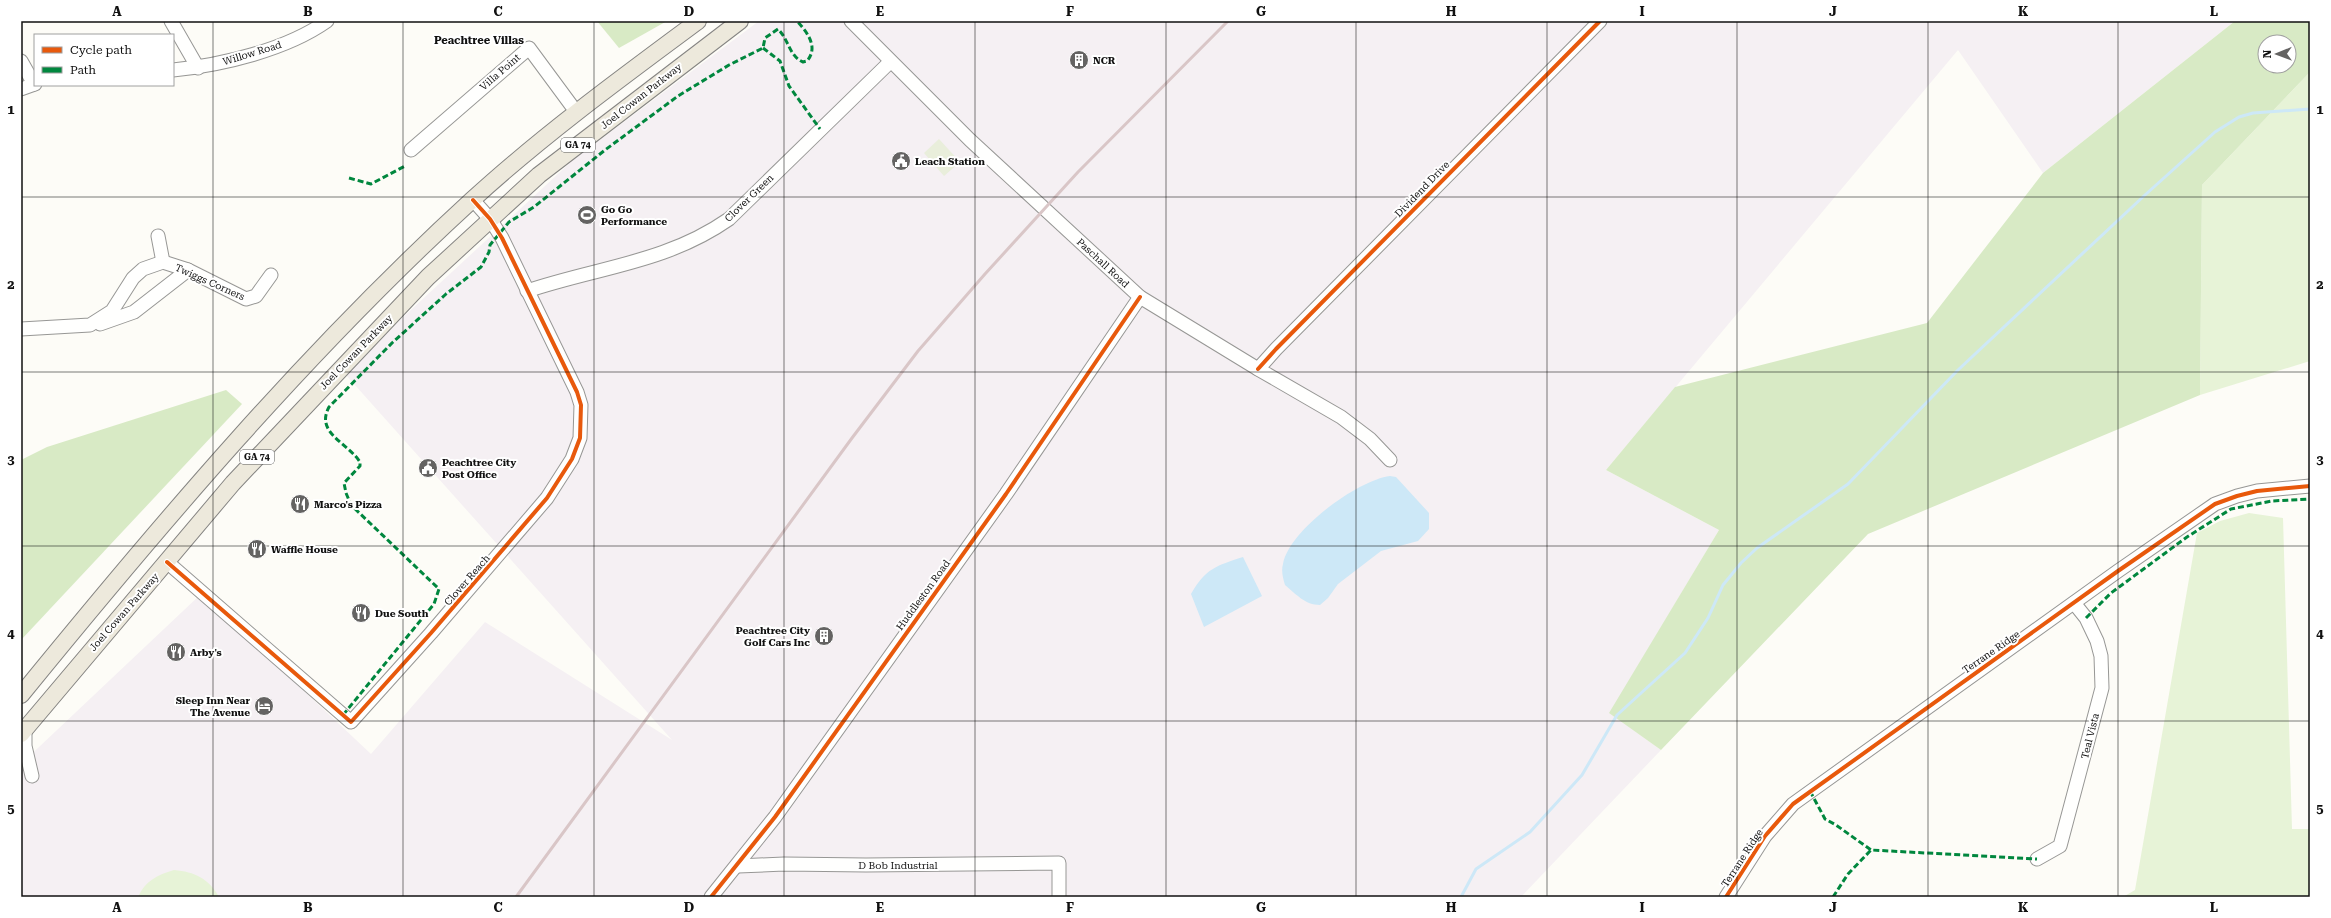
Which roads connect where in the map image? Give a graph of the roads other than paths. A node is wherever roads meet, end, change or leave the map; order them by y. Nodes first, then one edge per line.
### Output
1 (171, 21) edge
2 (327, 21) edge
3 (698, 21) edge
4 (740, 21) edge
5 (851, 21) edge
6 (1600, 21) edge
7 (21, 61) edge
8 (890, 62) junction
9 (198, 68) junction
10 (174, 70) edge
11 (34, 82) edge
12 (34, 84) edge
13 (21, 89) edge
14 (577, 113) junction
15 (411, 150) dead end
16 (472, 200) junction
17 (490, 219) junction
18 (158, 236) dead end
19 (163, 262) junction
20 (188, 270) junction
21 (271, 275) dead end
22 (527, 291) junction
23 (1140, 297) junction
24 (90, 325) junction
25 (21, 328) edge
26 (1258, 370) junction
27 (1390, 460) dead end
28 (2310, 486) edge
29 (167, 562) junction
30 (2074, 603) junction
31 (21, 695) edge
32 (23, 732) edge
33 (21, 773) edge
34 (2037, 859) dead end
35 (738, 866) junction
36 (711, 897) edge
37 (1060, 897) edge
38 (1726, 897) edge

1 - 9 street
2 - 9 street, Willow Road
3 - 14 main road, GA 74
4 - 17 main road, Joel Cowan Parkway / GA 74
5 - 8 street, Paschall Road
6 - 26 street, Dividend Drive
7 - 11 street
8 - 22 street, Clover Green
8 - 23 street, Paschall Road
9 - 10 street, Willow Road
12 - 13 street
14 - 15 street, Villa Point
14 - 16 main road, GA 74
16 - 17 street, Clover Reach
16 - 31 main road, GA 74
17 - 22 street, Clover Reach
17 - 29 main road, Joel Cowan Parkway / GA 74
18 - 19 street
19 - 20 street, Twiggs Corners
19 - 24 street, Twiggs Corners
20 - 21 street, Twiggs Corners
20 - 24 street
22 - 29 street, Clover Reach
23 - 26 street, Paschall Road
23 - 35 street, Huddleston Road
24 - 25 street, Twiggs Corners
26 - 27 street, Paschall Road
28 - 30 street, Terrane Ridge
29 - 32 main road, Joel Cowan Parkway / GA 74
30 - 34 street, Teal Vista
30 - 38 street, Terrane Ridge
32 - 33 street
35 - 36 street, Huddleston Road
35 - 37 street, D Bob Industrial

